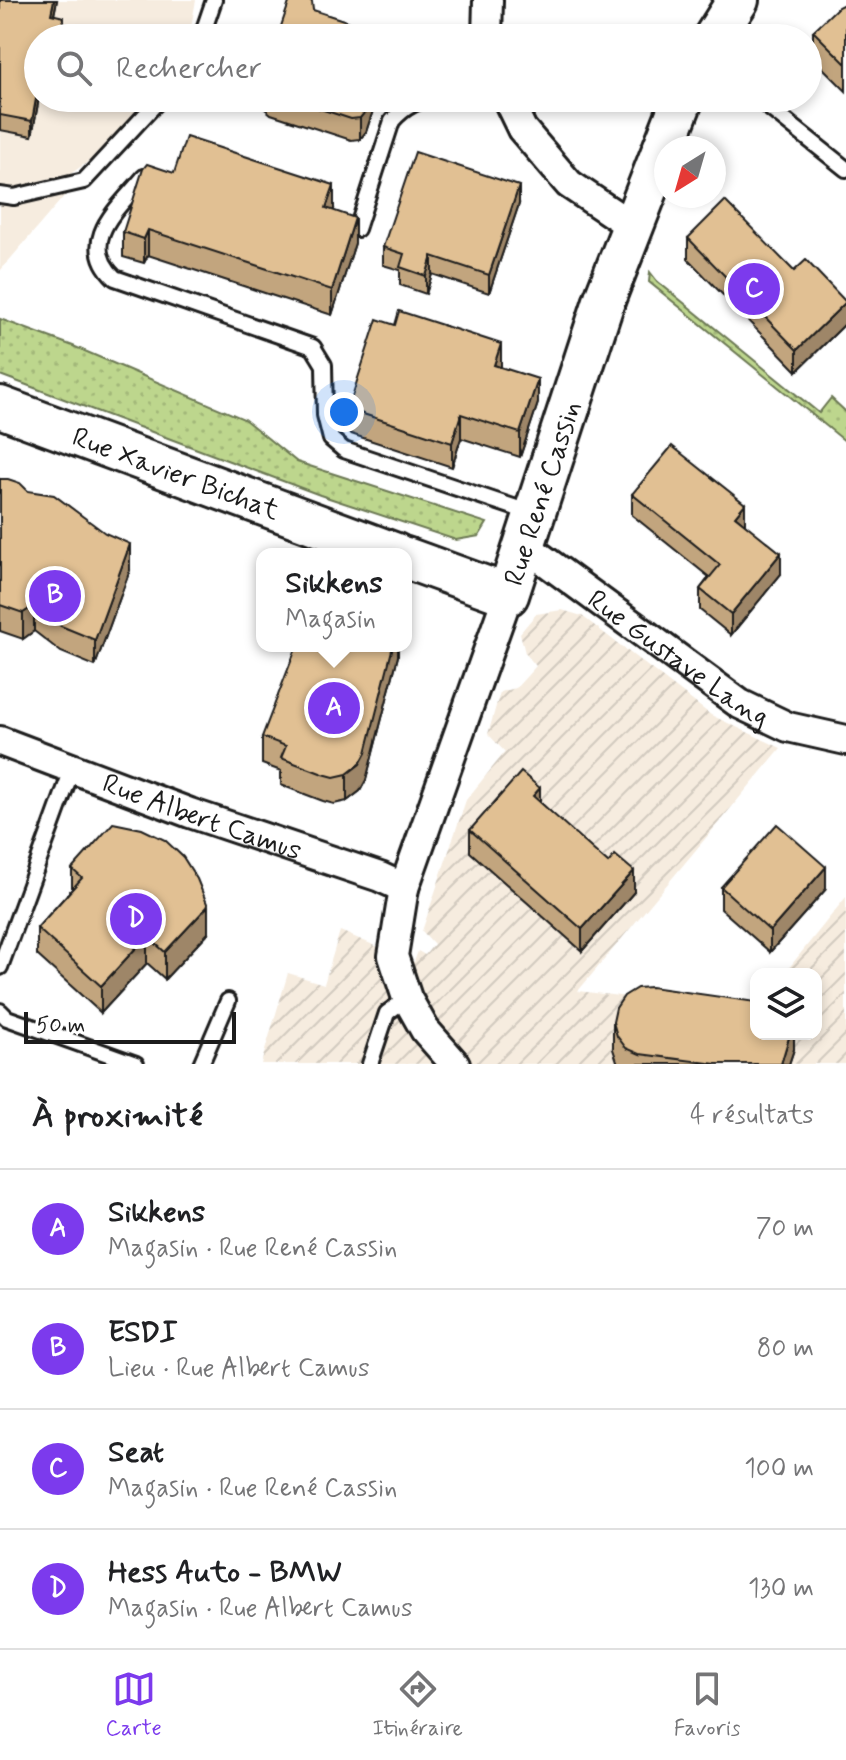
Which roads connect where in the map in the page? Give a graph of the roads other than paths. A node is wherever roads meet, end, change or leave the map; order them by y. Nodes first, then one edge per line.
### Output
1 (214, 0) edge
2 (488, 0) edge
3 (738, 0) edge
4 (206, 24) edge
5 (487, 24) edge
6 (723, 24) edge
7 (148, 112) edge
8 (400, 112) edge
9 (514, 112) edge
10 (678, 112) edge
11 (775, 112) edge
12 (846, 169) edge
13 (144, 177) edge
14 (0, 195) edge
15 (633, 227) junction
16 (357, 229) edge
17 (0, 407) edge
18 (530, 530) junction
19 (380, 548) edge
20 (412, 560) edge
21 (508, 595) junction
22 (846, 740) edge
23 (0, 741) edge
24 (73, 767) junction
25 (404, 888) junction
26 (0, 967) edge
27 (407, 998) junction
28 (228, 1001) dead end
29 (0, 1011) edge
30 (136, 1064) edge
31 (201, 1064) edge
32 (370, 1064) edge
33 (455, 1064) edge

1 - 4 lane
2 - 5 street
3 - 6 main road
7 - 14 lane
8 - 16 lane
9 - 15 street
10 - 15 main road, Rue René Cassin
11 - 12 lane
13 - 18 lane
15 - 18 main road, Rue René Cassin
17 - 19 main road, Rue Xavier Bichat
18 - 21 main road, Rue René Cassin
18 - 22 street, Rue Gustave Lang
20 - 21 main road
21 - 25 street, Rue René Cassin
23 - 24 street, Rue Albert Camus
24 - 25 street, Rue Albert Camus
24 - 26 lane
25 - 27 street, Rue René Cassin
27 - 32 lane
27 - 33 street, Rue René Cassin
28 - 31 lane
29 - 30 lane

